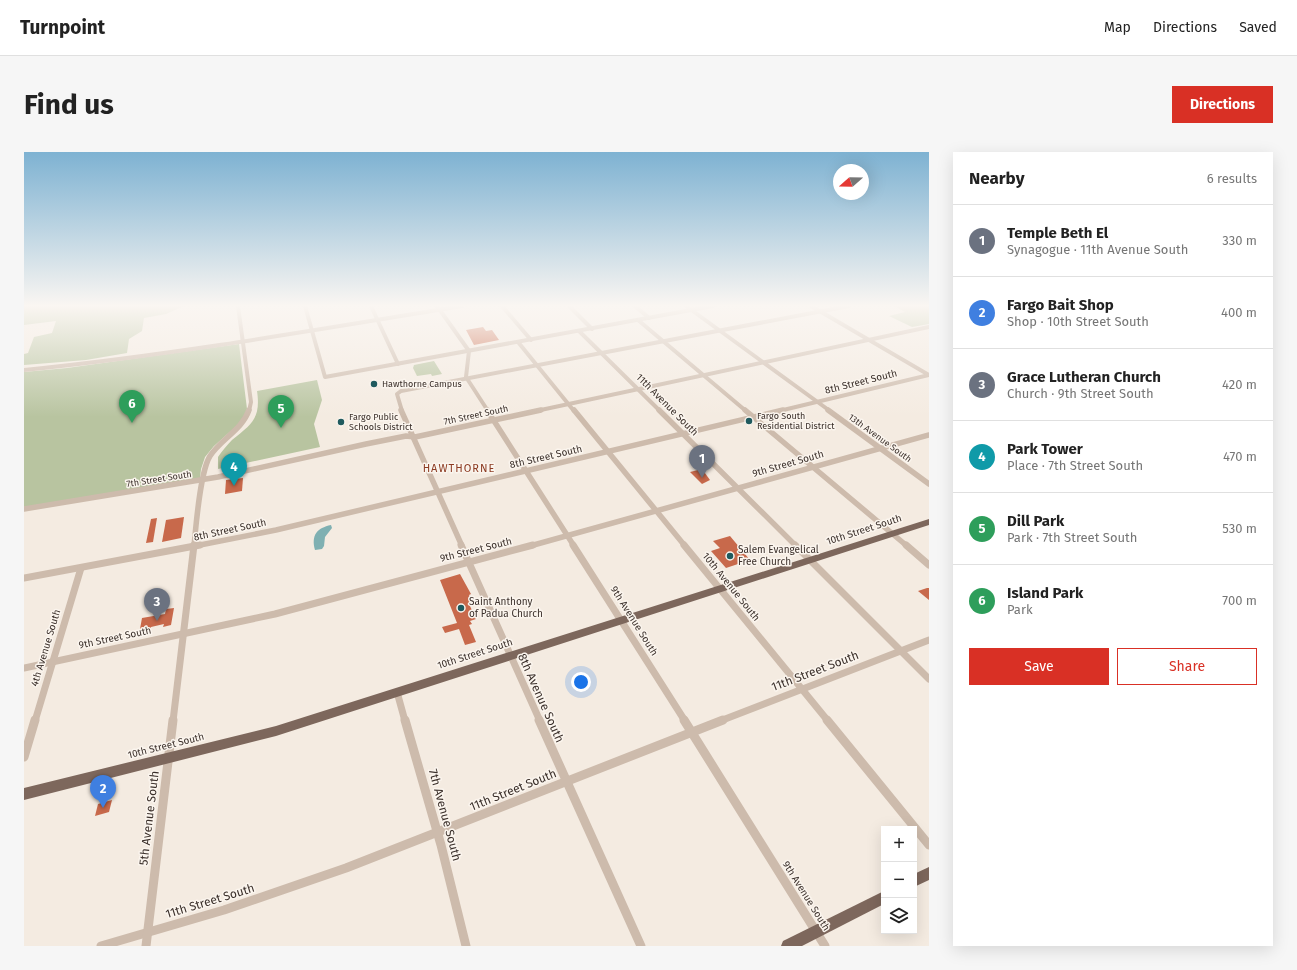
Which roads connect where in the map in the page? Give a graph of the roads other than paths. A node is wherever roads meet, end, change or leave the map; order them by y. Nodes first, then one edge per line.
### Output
1 (227, 343) edge
2 (242, 343) edge
3 (315, 343) edge
4 (388, 343) edge
5 (462, 343) edge
6 (512, 343) edge
7 (519, 343) edge
8 (591, 343) edge
9 (652, 343) edge
10 (664, 343) edge
11 (736, 343) edge
12 (856, 343) edge
13 (875, 343) edge
14 (468, 351) junction
15 (601, 353) junction
16 (763, 362) junction
17 (398, 364) junction
18 (538, 365) junction
19 (24, 370) edge
20 (703, 375) junction
21 (929, 375) edge
22 (466, 378) junction
23 (638, 389) junction
24 (816, 402) junction
25 (568, 404) junction
26 (753, 418) junction
27 (494, 420) junction
28 (684, 434) junction
29 (929, 435) edge
30 (415, 437) junction
31 (880, 449) junction
32 (607, 452) junction
33 (812, 468) junction
34 (526, 470) junction
35 (204, 479) junction
36 (929, 484) edge
37 (739, 489) junction
38 (438, 491) junction
39 (24, 509) edge
40 (656, 512) junction
41 (929, 522) edge
42 (892, 534) junction
43 (568, 536) junction
44 (194, 546) junction
45 (810, 560) junction
46 (469, 563) junction
47 (929, 566) edge
48 (81, 568) junction
49 (24, 578) edge
50 (720, 589) junction
51 (622, 620) junction
52 (183, 634) junction
53 (929, 640) edge
54 (901, 651) junction
55 (510, 656) junction
56 (52, 662) junction
57 (24, 668) edge
58 (929, 680) edge
59 (801, 688) junction
60 (398, 692) junction
61 (691, 733) junction
62 (24, 757) edge
63 (168, 758) junction
64 (567, 782) junction
65 (24, 794) edge
66 (438, 833) junction
67 (929, 845) edge
68 (929, 873) edge
69 (917, 879) edge
70 (882, 898) edge
71 (816, 931) junction
72 (147, 933) junction
73 (101, 946) edge
74 (146, 946) edge
75 (466, 946) edge
76 (641, 946) edge
77 (788, 946) edge
78 (825, 946) edge

1 - 19 street
2 - 35 street, 5th Avenue South
3 - 17 street
4 - 17 street
5 - 14 street
6 - 14 street
7 - 18 street, 10th Avenue South
8 - 15 street, 11th Avenue South
9 - 15 street
10 - 20 street
11 - 16 street, 13th Avenue South
12 - 16 street, 7th Street South
13 - 21 street
14 - 17 street
14 - 22 street
15 - 18 street
15 - 23 street, 11th Avenue South
16 - 20 street, 7th Street South
16 - 24 street, 13th Avenue South
18 - 22 street
18 - 25 street, 10th Avenue South
20 - 23 street, 7th Street South
20 - 26 street
21 - 24 street, 8th Street South
22 - 27 street, 9th Avenue South
22 - 30 street, 8th Avenue South
23 - 25 street, 7th Street South
23 - 28 street, 11th Avenue South
24 - 26 street, 8th Street South
24 - 31 street, 13th Avenue South
25 - 27 street, 7th Street South
25 - 32 street, 10th Avenue South
26 - 28 street, 8th Street South
26 - 33 street
27 - 30 street, 7th Street South
27 - 34 street, 9th Avenue South
28 - 32 street, 8th Street South
28 - 37 street, 11th Avenue South
29 - 31 street, 9th Street South
30 - 35 street, 7th Street South
30 - 38 street, 8th Avenue South
31 - 33 street, 9th Street South
31 - 36 street, 13th Avenue South
32 - 34 street, 8th Street South
32 - 40 street, 10th Avenue South
33 - 37 street, 9th Street South
33 - 42 street
34 - 38 street, 8th Street South
34 - 43 street, 9th Avenue South
35 - 39 street, 7th Street South
35 - 44 street, 5th Avenue South
37 - 40 street, 9th Street South
37 - 45 street, 11th Avenue South
38 - 44 street, 8th Street South
38 - 46 street, 8th Avenue South
40 - 43 street, 9th Street South
40 - 50 street, 10th Avenue South
41 - 42 main road, 10th Street South
42 - 45 main road, 10th Street South
42 - 47 street
43 - 46 street, 9th Street South
43 - 51 street, 9th Avenue South
44 - 48 street, 8th Street South
44 - 52 street, 5th Avenue South
45 - 50 main road, 10th Street South
45 - 54 street, 11th Avenue South
46 - 52 street, 9th Street South
46 - 55 street, 8th Avenue South
48 - 49 street, 8th Street South
48 - 56 street, 4th Avenue South
50 - 51 main road, 10th Street South
50 - 59 street, 10th Avenue South
51 - 55 main road, 10th Street South
51 - 61 street, 9th Avenue South
52 - 56 street, 9th Street South
52 - 63 street, 5th Avenue South
53 - 54 street, 11th Street South
54 - 58 street, 11th Avenue South
54 - 59 street, 11th Street South
55 - 60 main road, 10th Street South
55 - 64 street, 8th Avenue South
56 - 57 street, 9th Street South
56 - 62 street, 4th Avenue South
59 - 61 street, 11th Street South
59 - 67 street, 10th Avenue South
60 - 63 main road, 10th Street South
60 - 66 street, 7th Avenue South
61 - 64 street, 11th Street South
61 - 71 street, 9th Avenue South
63 - 65 main road, 10th Street South
63 - 72 street, 5th Avenue South
64 - 66 street, 11th Street South
64 - 76 street, 8th Avenue South
66 - 72 street, 11th Street South
66 - 75 street, 7th Avenue South
68 - 69 main road
70 - 71 main road
71 - 77 main road
71 - 78 street, 9th Avenue South
72 - 73 street, 11th Street South
72 - 74 street, 5th Avenue South

